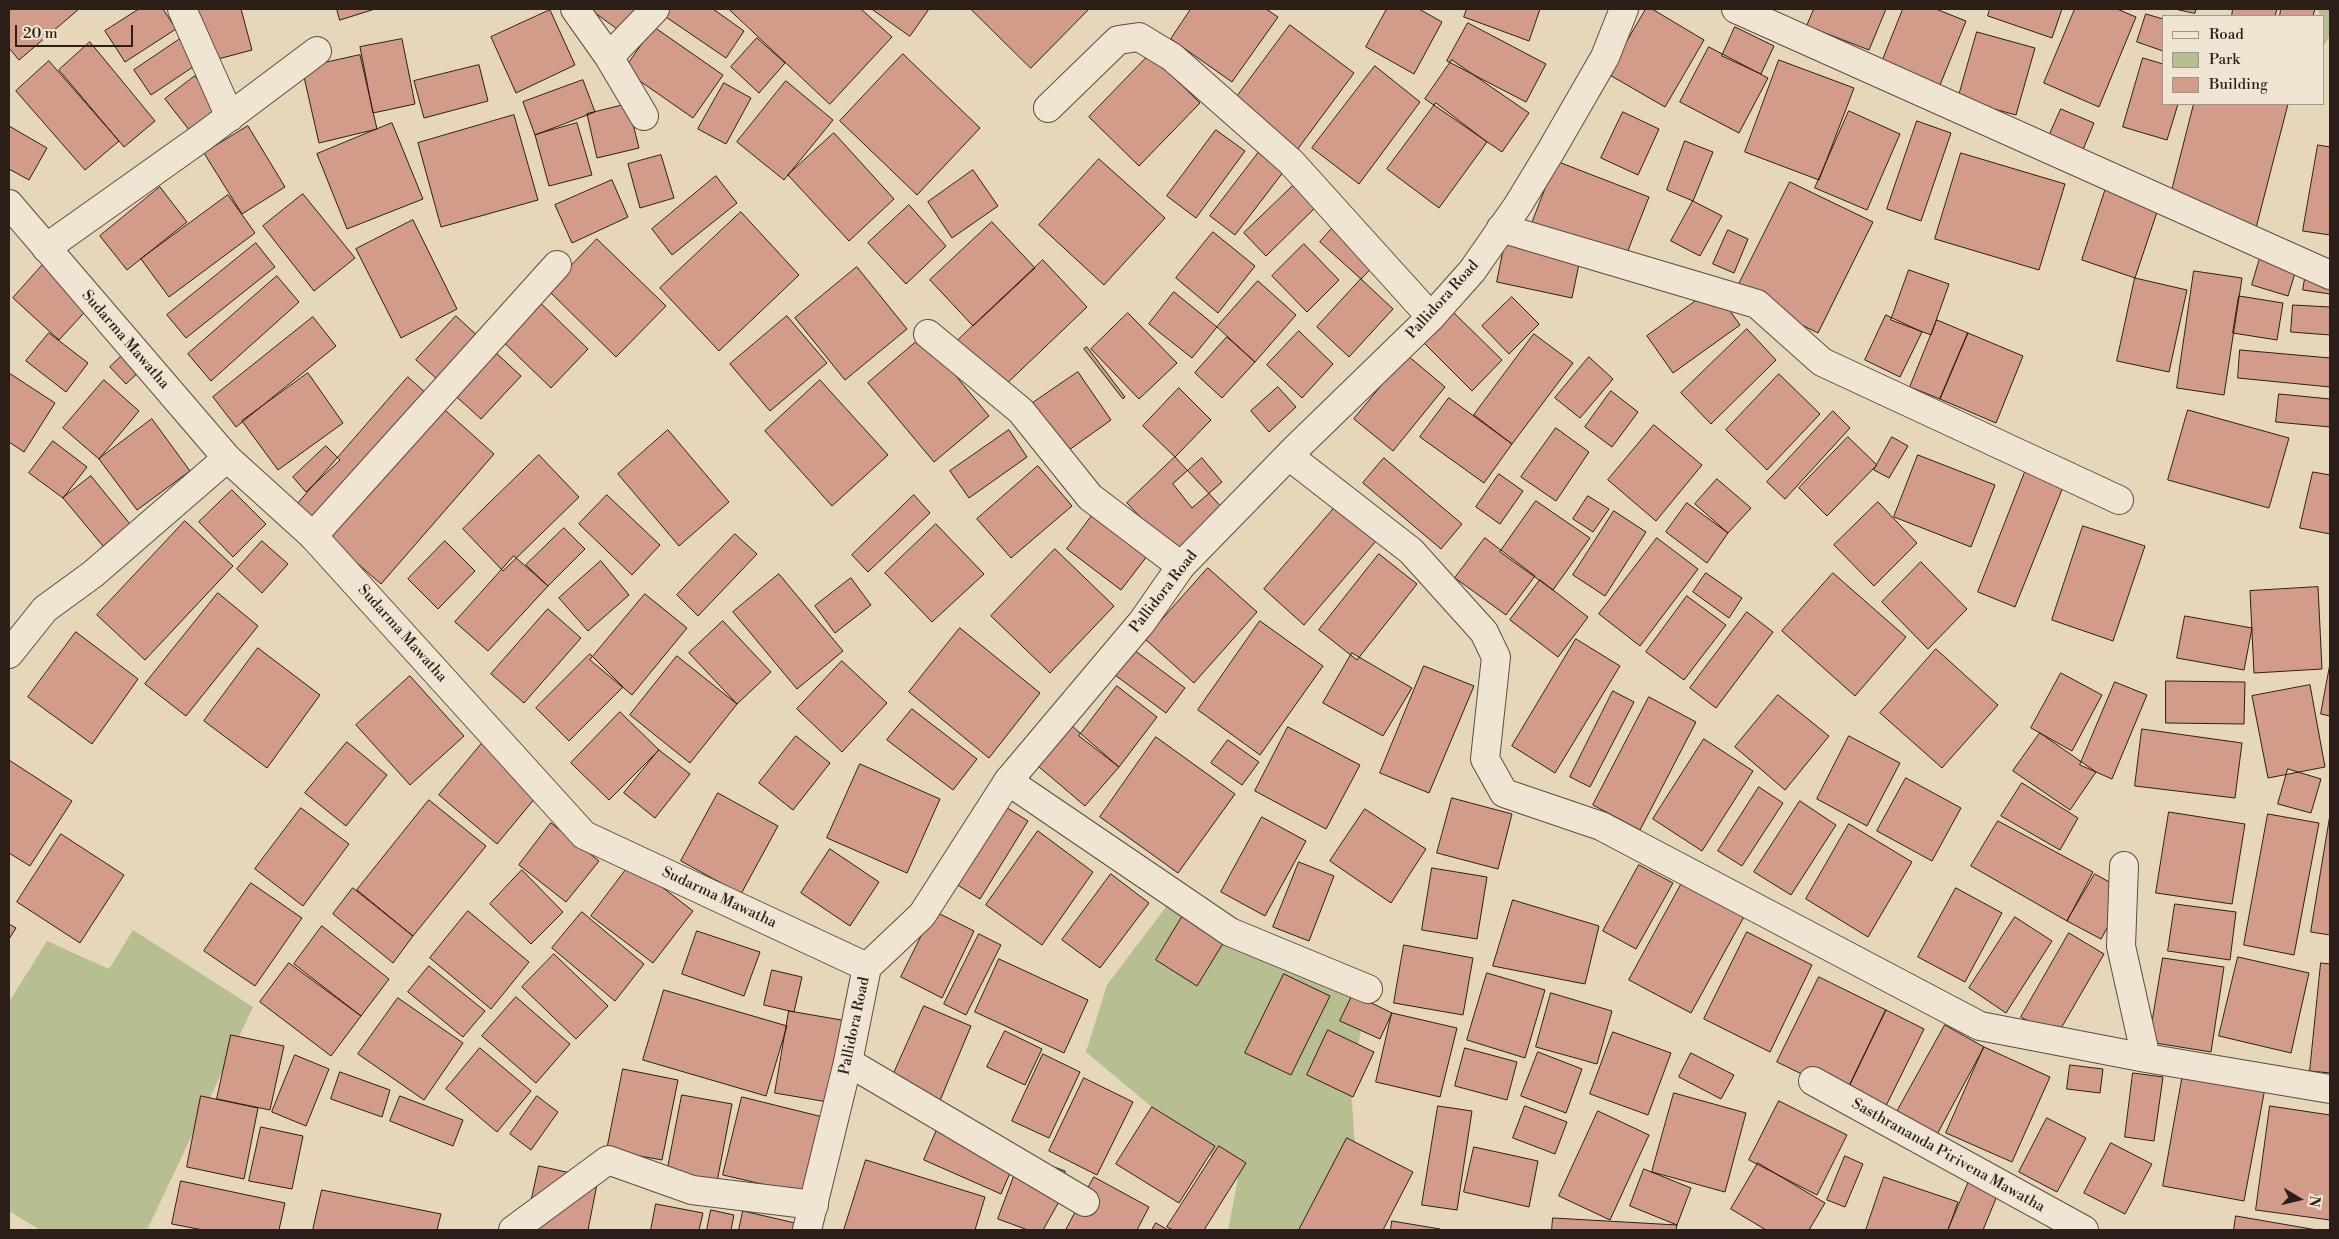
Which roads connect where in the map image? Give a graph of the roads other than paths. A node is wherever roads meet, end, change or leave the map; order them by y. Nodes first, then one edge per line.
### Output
1 (182, 9) edge
2 (576, 9) edge
3 (655, 9) edge
4 (1624, 9) edge
5 (1736, 9) edge
6 (317, 51) dead end
7 (609, 57) junction
8 (1048, 108) dead end
9 (644, 116) dead end
10 (230, 117) junction
11 (9, 204) edge
12 (1502, 228) junction
13 (46, 248) junction
14 (557, 265) dead end
15 (2330, 276) edge
16 (1431, 317) junction
17 (928, 334) dead end
18 (1288, 456) junction
19 (227, 458) junction
20 (2119, 500) dead end
21 (313, 536) junction
22 (1181, 566) junction
23 (9, 654) edge
24 (1008, 781) junction
25 (2124, 866) dead end
26 (867, 967) junction
27 (1368, 989) dead end
28 (2146, 1058) junction
29 (848, 1062) junction
30 (1813, 1081) dead end
31 (2330, 1090) edge
32 (1085, 1202) dead end
33 (810, 1218) edge
34 (513, 1230) edge
35 (2084, 1230) edge

1 - 10 street
2 - 7 street
3 - 7 street
4 - 12 street, Pallidora Road
5 - 15 street
6 - 10 street
7 - 9 street
8 - 16 street
10 - 13 street
11 - 13 street, Sudarma Mawatha
12 - 16 street, Pallidora Road
12 - 20 street
13 - 19 street, Sudarma Mawatha
14 - 21 street
16 - 18 street, Pallidora Road
17 - 22 street
18 - 22 street, Pallidora Road
18 - 28 street
19 - 21 street, Sudarma Mawatha
19 - 23 street
21 - 26 street, Sudarma Mawatha
22 - 24 street, Pallidora Road
24 - 26 street, Pallidora Road
24 - 27 street
25 - 28 street
26 - 29 street, Pallidora Road
28 - 31 street
29 - 32 street
29 - 33 street, Pallidora Road
30 - 35 street, Sasthrananda Pirivena Mawatha
33 - 34 street

